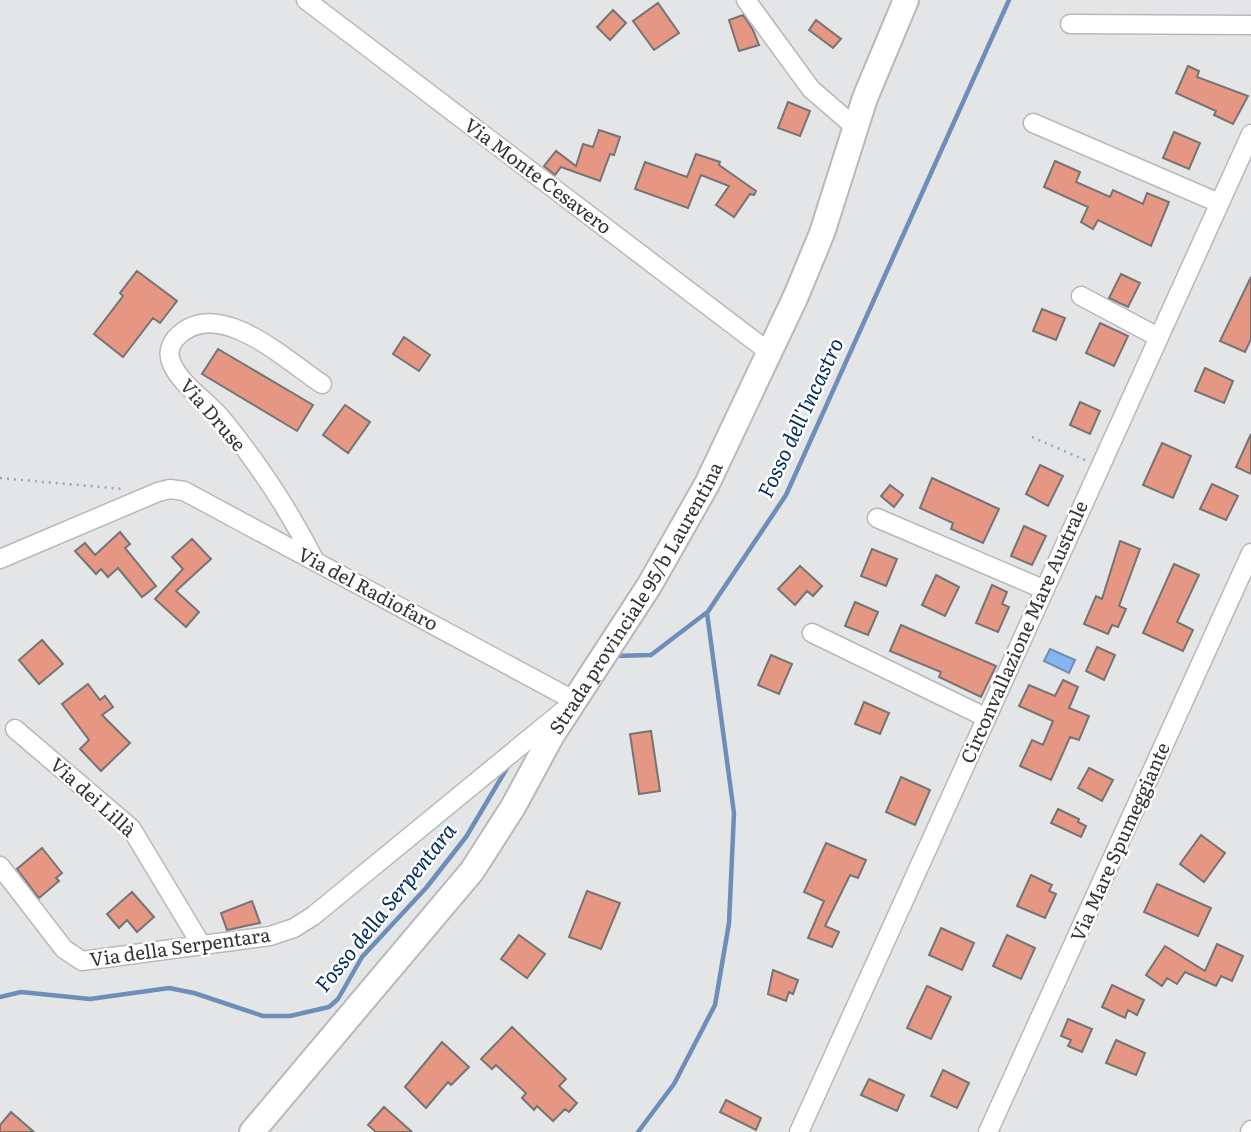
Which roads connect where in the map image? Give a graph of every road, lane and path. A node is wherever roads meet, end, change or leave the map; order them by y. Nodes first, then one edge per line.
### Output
1 (306, 0) edge
2 (746, 0) edge
3 (906, 0) edge
4 (1070, 24) dead end
5 (1251, 25) edge
6 (1033, 123) dead end
7 (855, 127) junction
8 (1251, 134) edge
9 (1219, 204) junction
10 (1081, 296) dead end
11 (1158, 337) junction
12 (769, 352) junction
13 (322, 384) dead end
14 (1032, 437) dead end
15 (1099, 466) junction
16 (0, 478) edge
17 (158, 492) junction
18 (877, 518) dead end
19 (1251, 553) edge
20 (0, 559) edge
21 (315, 561) junction
22 (1043, 589) junction
23 (812, 633) dead end
24 (575, 701) junction
25 (985, 717) junction
26 (15, 729) dead end
27 (0, 866) edge
28 (202, 946) junction
29 (252, 1132) edge
30 (799, 1132) edge
31 (988, 1132) edge

1 - 12 street, Via Monte Cesavero
2 - 7 street
3 - 7 main road, Strada provinciale 95/b Laurentina
4 - 5 street
6 - 9 street
7 - 12 main road, Strada provinciale 95/b Laurentina
8 - 9 street, Circonvallazione Mare Australe
9 - 11 street, Circonvallazione Mare Australe
10 - 11 street
11 - 15 street, Circonvallazione Mare Australe
12 - 24 main road, Strada provinciale 95/b Laurentina
13 - 21 street, Via Druse
14 - 15 path
15 - 22 street, Circonvallazione Mare Australe
16 - 17 path
17 - 20 street, Via del Radiofaro
17 - 21 street, Via del Radiofaro
18 - 22 street
19 - 31 street, Via Mare Spumeggiante
21 - 24 street, Via del Radiofaro
22 - 25 street, Circonvallazione Mare Australe
23 - 25 street
24 - 28 street, Via della Serpentara
24 - 29 main road, Strada provinciale 95/b Laurentina
25 - 30 street, Circonvallazione Mare Australe
26 - 28 street, Via dei Lillà
27 - 28 street, Via della Serpentara

